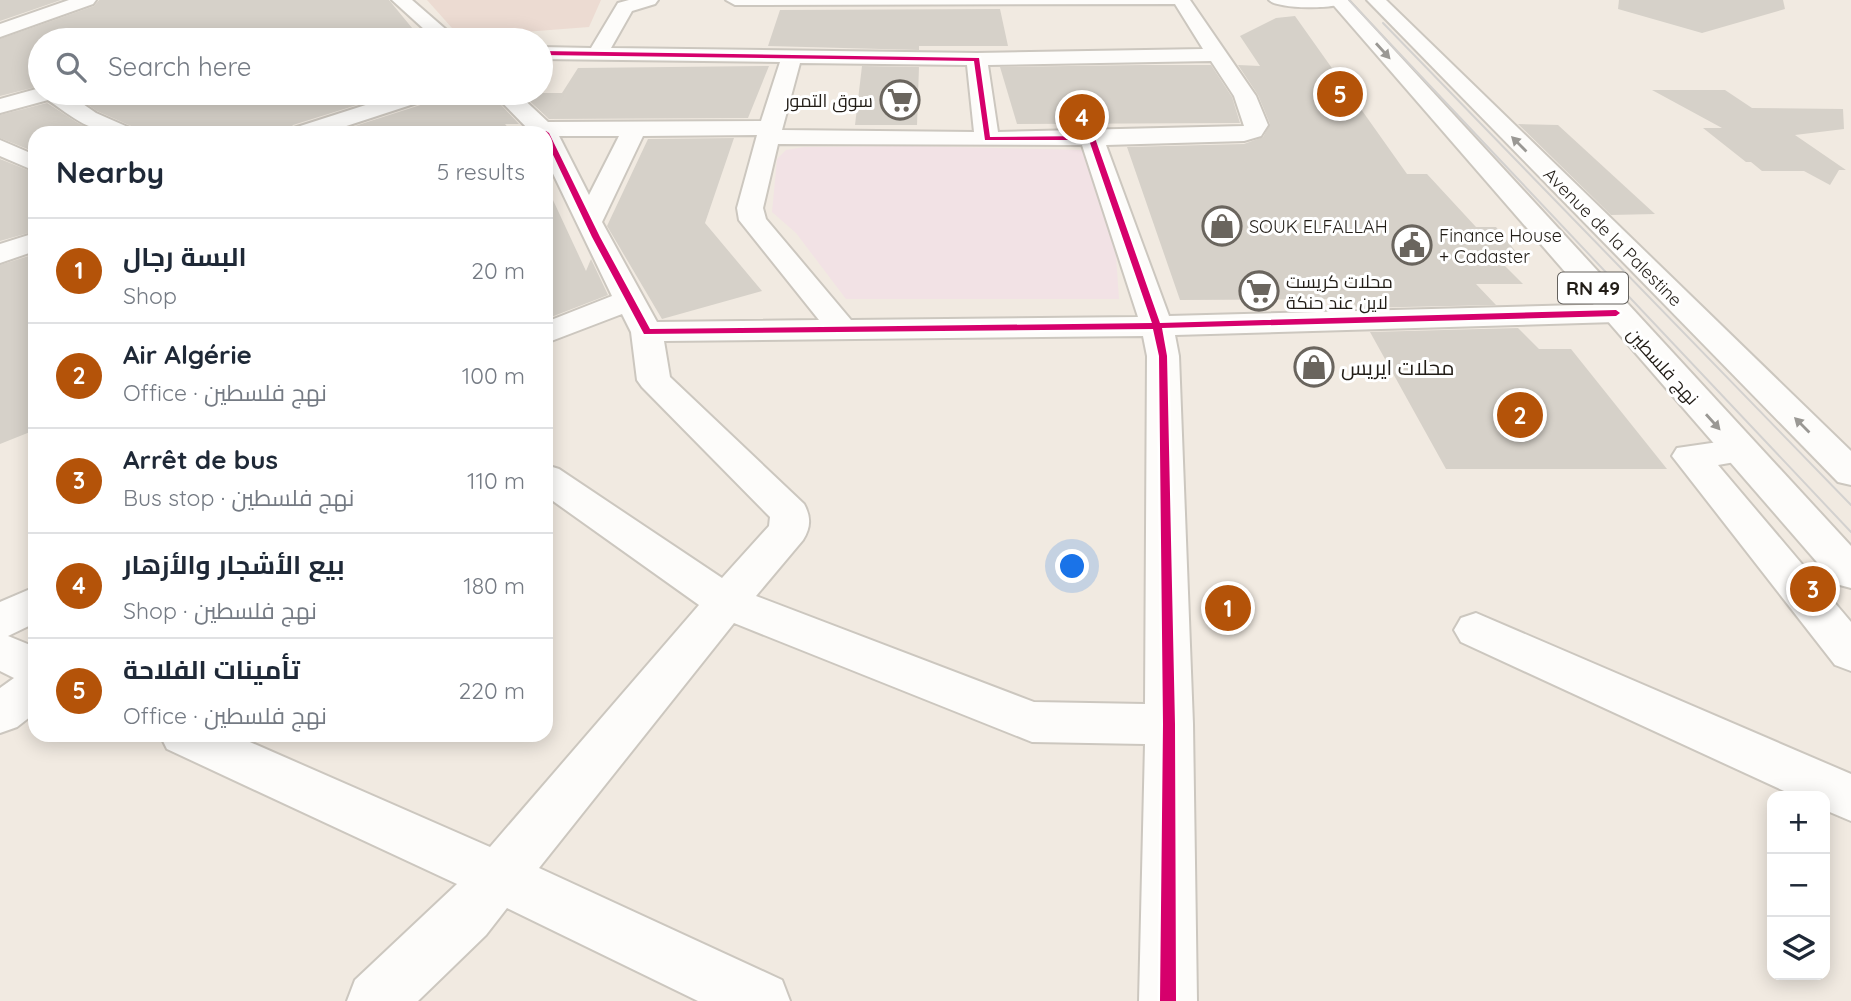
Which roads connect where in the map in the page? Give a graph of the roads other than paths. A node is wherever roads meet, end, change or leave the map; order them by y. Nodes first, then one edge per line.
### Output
1 (87, 0) edge
2 (401, 0) edge
3 (649, 0) edge
4 (735, 0) edge
5 (1170, 0) edge
6 (1181, 0) edge
7 (1278, 0) edge
8 (1338, 0) edge
9 (1376, 0) edge
10 (434, 28) edge
11 (0, 31) edge
12 (1217, 55) junction
13 (596, 56) junction
14 (553, 57) edge
15 (791, 58) junction
16 (977, 59) junction
17 (28, 98) edge
18 (70, 105) edge
19 (387, 105) edge
20 (519, 105) edge
21 (0, 106) edge
22 (106, 126) edge
23 (323, 126) edge
24 (539, 126) edge
25 (634, 129) junction
26 (553, 132) edge
27 (769, 133) junction
28 (1092, 138) junction
29 (987, 139) junction
30 (0, 147) edge
31 (553, 148) edge
32 (28, 161) edge
33 (589, 221) junction
34 (28, 244) edge
35 (0, 254) edge
36 (629, 300) junction
37 (1616, 313) junction
38 (1157, 326) junction
39 (841, 328) junction
40 (553, 330) edge
41 (647, 332) junction
42 (1740, 451) junction
43 (1851, 473) edge
44 (553, 483) edge
45 (1851, 573) edge
46 (726, 602) junction
47 (28, 607) edge
48 (0, 622) edge
49 (1476, 630) dead end
50 (0, 651) edge
51 (1851, 653) edge
52 (28, 664) edge
53 (28, 693) edge
54 (0, 713) edge
55 (1169, 724) junction
56 (200, 742) edge
57 (1851, 798) edge
58 (497, 876) junction
59 (376, 1001) edge
60 (761, 1001) edge
61 (1168, 1001) edge

1 - 11 street
2 - 10 street
3 - 13 street
4 - 5 street
6 - 12 street
7 - 8 street
8 -> 37 street, نهج فلسطين / RN 49
43 -> 9 street, Avenue de la Palestine / RN 49
12 - 16 street
12 - 28 street
13 - 14 street
13 - 15 street
15 - 16 street
15 - 27 street
16 - 29 street
17 - 21 street
18 - 22 street
19 - 23 street
20 - 24 street
25 - 26 street
25 - 27 street
25 - 33 street
27 - 29 street
27 - 39 street
28 - 29 street
28 - 38 street
30 - 32 street
31 - 33 street
33 - 36 street
34 - 35 street
36 - 40 street
36 - 41 street
37 - 38 street
37 -> 42 street, نهج فلسطين / RN 49
38 - 39 street
38 - 55 street
39 - 41 street
41 - 46 street
42 - 45 street, نهج فلسطين / RN 49
42 - 51 street
44 - 46 street
46 - 55 street
46 - 58 street
47 - 48 street
49 - 57 street
50 - 52 street
53 - 54 street
55 - 61 street
56 - 58 street
58 - 59 street
58 - 60 street

